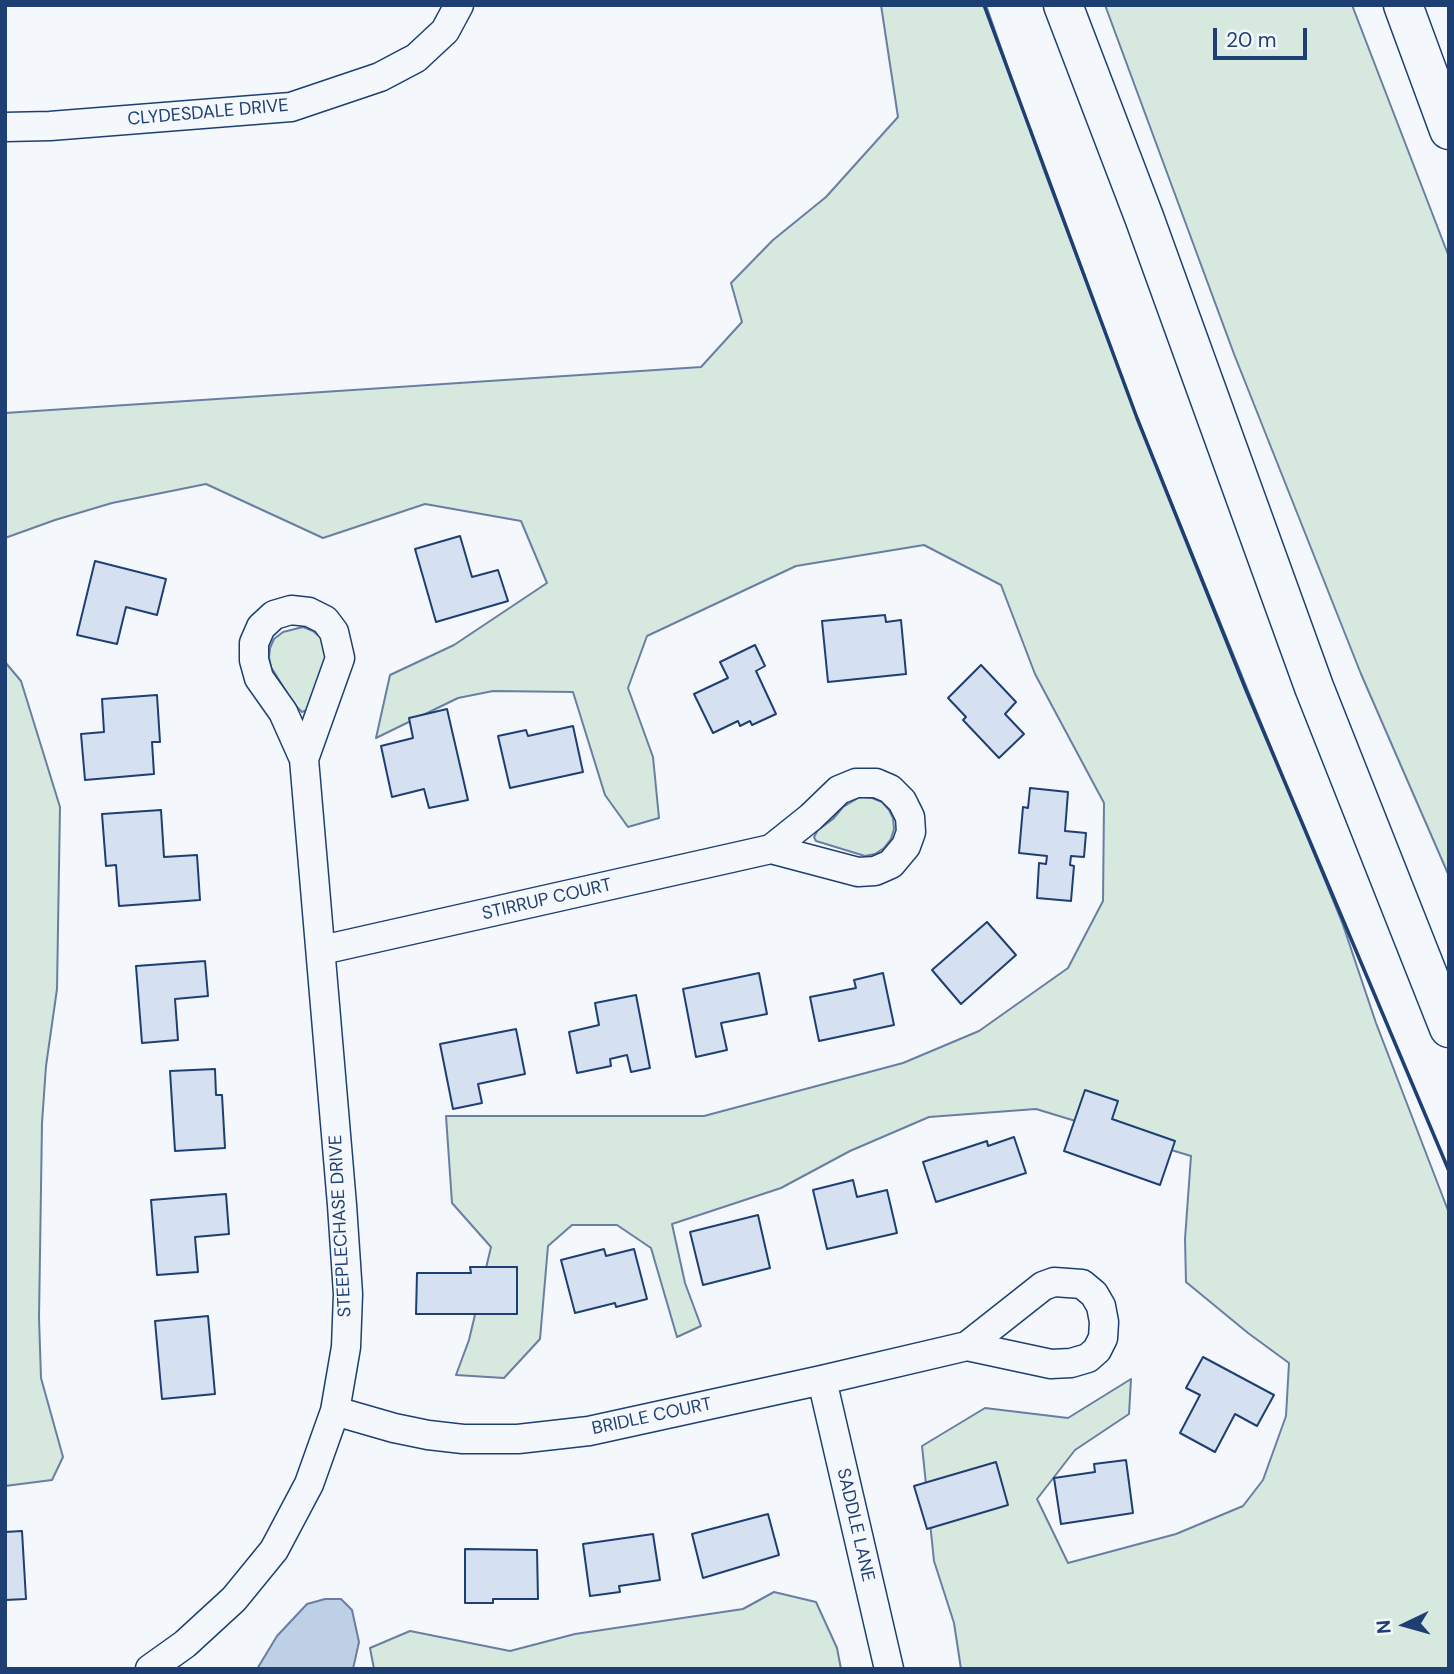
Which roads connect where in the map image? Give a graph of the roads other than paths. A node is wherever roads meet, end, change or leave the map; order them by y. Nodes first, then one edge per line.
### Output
1 (459, 5) edge
2 (1063, 5) edge
3 (1403, 5) edge
4 (1418, 5) edge
5 (1449, 67) edge
6 (5, 127) edge
7 (1449, 130) edge
8 (1314, 687) junction
9 (304, 759) junction
10 (771, 849) junction
11 (322, 950) junction
12 (1449, 985) edge
13 (1449, 1028) edge
14 (967, 1346) dead end
15 (822, 1380) junction
16 (335, 1411) junction
17 (150, 1669) edge
18 (889, 1669) edge

1 - 6 street, CLYDESDALE DRIVE
2 - 8 highway
3 - 7 highway
4 - 5 highway
8 - 12 highway
8 - 13 highway
9 - 9 street, STEEPLECHASE DRIVE
9 - 11 street, STEEPLECHASE DRIVE
10 - 10 street, STIRRUP COURT
10 - 11 street, STIRRUP COURT
11 - 16 street, STEEPLECHASE DRIVE
14 - 15 street, BRIDLE COURT
15 - 16 street, BRIDLE COURT
15 - 18 street, SADDLE LANE
16 - 17 street, STEEPLECHASE DRIVE

